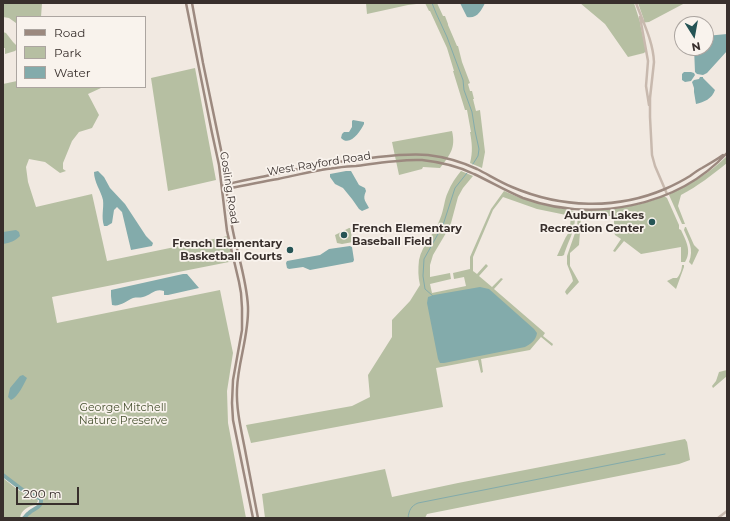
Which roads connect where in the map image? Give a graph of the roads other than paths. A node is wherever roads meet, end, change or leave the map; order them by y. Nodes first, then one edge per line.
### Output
1 (186, 3) edge
2 (192, 3) edge
3 (636, 3) edge
4 (638, 8) junction
5 (650, 110) junction
6 (727, 153) edge
7 (383, 157) junction
8 (384, 162) junction
9 (227, 184) junction
10 (222, 186) junction
11 (227, 189) junction
12 (665, 189) junction
13 (222, 190) junction
14 (667, 194) junction
15 (727, 511) edge
16 (253, 518) edge
17 (258, 518) edge
18 (718, 518) edge

1 - 10 main road, Gosling Road
2 - 9 main road, Gosling Road
3 - 4 street
4 - 5 street
4 - 5 street
5 - 12 street
6 - 12 main road, West Rayford Road
6 - 14 main road, West Rayford Road
7 - 8 main road
7 - 9 main road, West Rayford Road
7 - 12 main road, West Rayford Road
8 - 11 main road, West Rayford Road
8 - 14 main road, West Rayford Road
9 - 10 main road, West Rayford Road
9 - 11 main road, Gosling Road
10 - 13 main road, Gosling Road
11 - 13 main road, West Rayford Road
11 - 17 main road, Gosling Road
12 - 14 street
13 - 16 main road, Gosling Road
15 - 18 street

